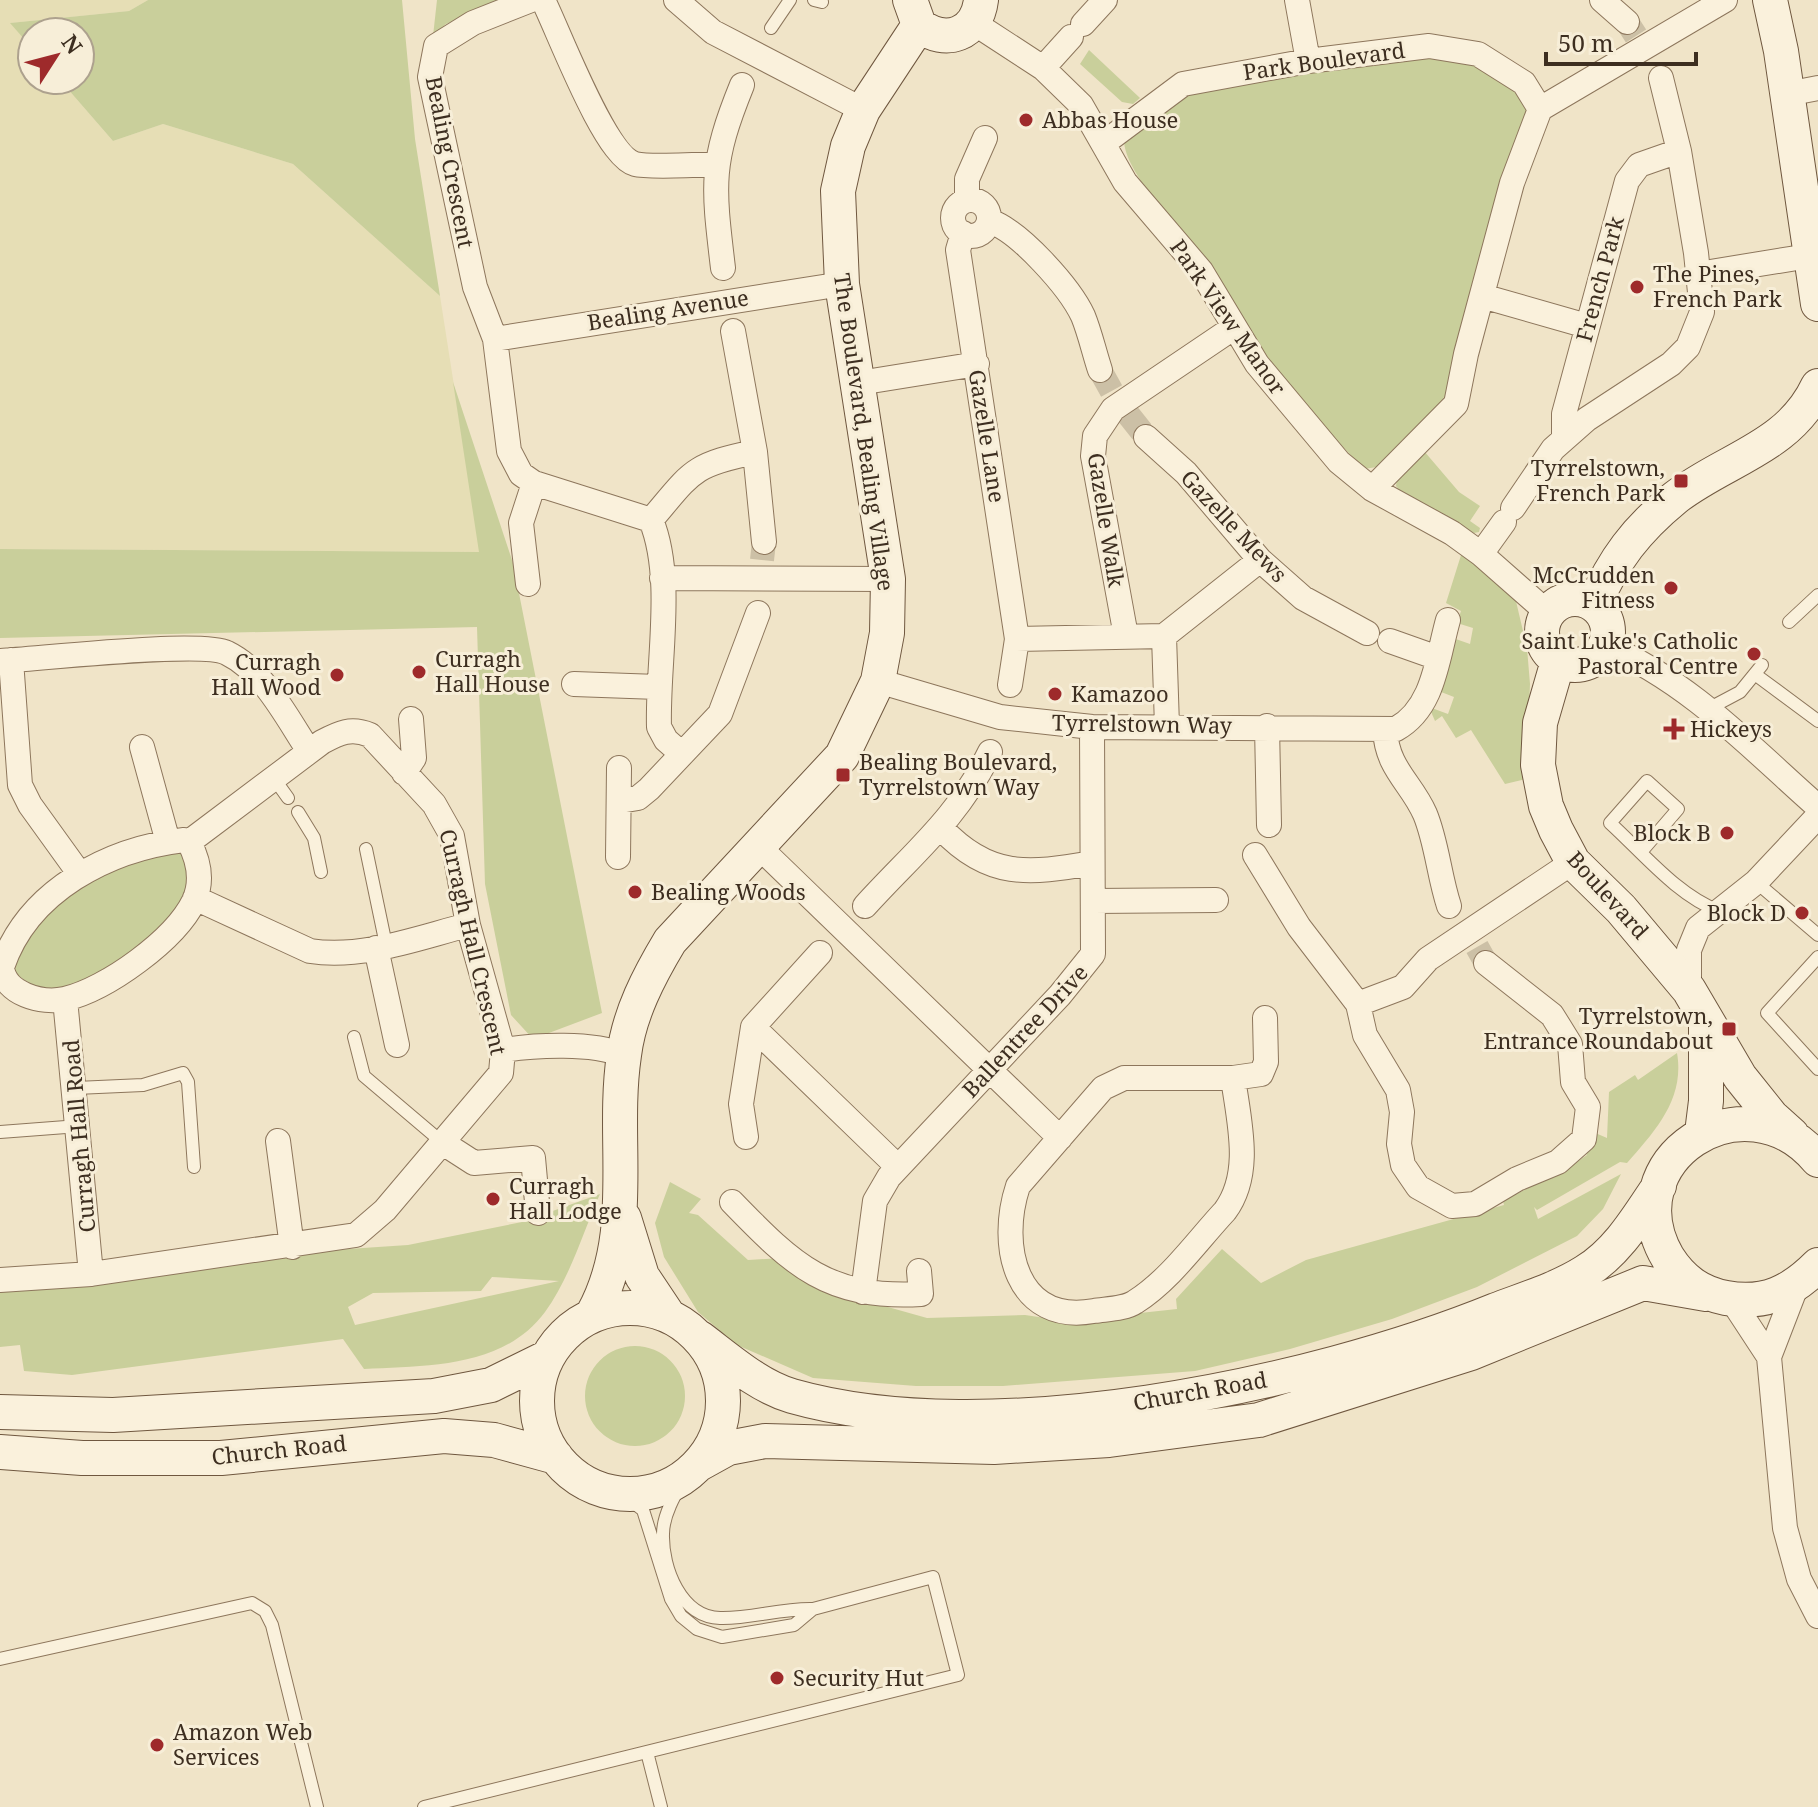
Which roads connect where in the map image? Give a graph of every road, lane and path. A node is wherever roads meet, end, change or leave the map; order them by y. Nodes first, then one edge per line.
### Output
1 (531, 0) edge
2 (543, 0) edge
3 (676, 0) edge
4 (790, 0) edge
5 (1105, 0) edge
6 (1297, 0) edge
7 (1602, 0) edge
8 (1725, 0) edge
9 (1770, 0) edge
10 (978, 11) edge
11 (914, 13) edge
12 (771, 28) dead end
13 (1644, 49) junction
14 (1308, 61) junction
15 (753, 63) junction
16 (1043, 68) junction
17 (1803, 91) edge
18 (1540, 109) junction
19 (863, 110) junction
20 (985, 138) dead end
21 (1104, 143) junction
22 (1679, 151) junction
23 (715, 165) junction
24 (967, 200) junction
25 (989, 221) junction
26 (963, 233) junction
27 (1809, 256) junction
28 (1698, 274) junction
29 (842, 284) junction
30 (1482, 296) junction
31 (728, 299) junction
32 (1818, 304) edge
33 (1587, 326) junction
34 (1233, 328) junction
35 (495, 339) junction
36 (977, 364) junction
37 (1100, 370) tunnel mouth
38 (859, 383) junction
39 (1818, 386) edge
40 (1146, 437) tunnel mouth
41 (1564, 439) junction
42 (755, 452) junction
43 (534, 483) junction
44 (1372, 489) junction
45 (655, 531) junction
46 (1481, 554) junction
47 (1260, 560) junction
48 (662, 578) junction
49 (761, 578) junction
50 (888, 579) junction
51 (528, 584) dead end
52 (1818, 595) edge
53 (1594, 605) junction
54 (1548, 613) junction
55 (1448, 620) dead end
56 (1789, 622) dead end
57 (1126, 636) junction
58 (1164, 636) junction
59 (1017, 639) junction
60 (1606, 646) junction
61 (1438, 658) junction
62 (5, 661) edge
63 (1558, 661) junction
64 (878, 681) junction
65 (574, 684) dead end
66 (658, 687) junction
67 (1708, 709) junction
68 (1000, 718) junction
69 (411, 719) dead end
70 (1818, 721) edge
71 (1167, 726) junction
72 (1267, 726) junction
73 (1092, 727) junction
74 (1385, 730) junction
75 (142, 747) dead end
76 (309, 751) junction
77 (682, 754) junction
78 (619, 768) dead end
79 (404, 773) junction
80 (273, 777) junction
81 (10, 787) edge
82 (288, 798) dead end
83 (620, 801) junction
84 (1818, 807) edge
85 (298, 812) dead end
86 (1818, 816) edge
87 (1269, 825) dead end
88 (942, 829) junction
89 (179, 842) junction
90 (758, 846) junction
91 (366, 849) dead end
92 (1641, 852) junction
93 (1255, 855) dead end
94 (618, 857) dead end
95 (1573, 862) junction
96 (1092, 863) junction
97 (321, 872) dead end
98 (79, 873) junction
99 (1756, 882) junction
100 (195, 898) junction
101 (1216, 900) dead end
102 (1094, 901) junction
103 (1720, 912) junction
104 (468, 925) junction
105 (843, 929) junction
106 (1467, 933) junction
107 (1818, 935) edge
108 (5, 945) edge
109 (381, 947) junction
110 (1818, 957) edge
111 (1, 976) edge
112 (1689, 990) junction
113 (65, 999) junction
114 (1358, 1004) junction
115 (1265, 1018) dead end
116 (1706, 1023) junction
117 (753, 1027) junction
118 (354, 1037) dead end
119 (397, 1045) dead end
120 (503, 1050) junction
121 (623, 1055) junction
122 (991, 1068) junction
123 (1818, 1069) edge
124 (1233, 1078) junction
125 (76, 1088) junction
126 (79, 1126) junction
127 (0, 1132) edge
128 (1702, 1133) junction
129 (1792, 1135) junction
130 (746, 1137) dead end
131 (1060, 1138) junction
132 (278, 1141) dead end
133 (443, 1143) junction
134 (1818, 1160) edge
135 (897, 1166) junction
136 (194, 1167) dead end
137 (1659, 1186) junction
138 (732, 1202) dead end
139 (620, 1205) junction
140 (538, 1213) dead end
141 (292, 1247) junction
142 (919, 1271) dead end
143 (1813, 1271) edge
144 (91, 1274) junction
145 (0, 1280) edge
146 (863, 1292) junction
147 (1719, 1296) junction
148 (593, 1314) junction
149 (668, 1315) junction
150 (700, 1338) junction
151 (1769, 1357) junction
152 (546, 1358) junction
153 (0, 1412) edge
154 (0, 1452) edge
155 (556, 1457) junction
156 (692, 1470) junction
157 (622, 1494) junction
158 (813, 1609) junction
159 (1818, 1616) edge
160 (0, 1659) edge
161 (647, 1752) junction
162 (317, 1807) edge
163 (424, 1807) edge
164 (661, 1807) edge

1 - 35 street, Bealing Crescent
2 - 23 street
3 - 15 street
4 - 12 lane
5 - 16 street
6 - 14 street
7 - 13 street
8 - 13 street
9 - 17 main road
10 - 11 main road
10 - 16 street, Park View Manor
11 - 19 main road, The Boulevard, Bealing Village
13 - 18 street
13 - 22 street
14 - 18 street, Park Boulevard
14 - 21 street, Park Boulevard
15 - 19 street
15 - 23 street
16 - 21 street, Park View Manor
17 - 27 main road
18 - 30 street
19 - 29 main road, The Boulevard, Bealing Village
20 - 24 street
21 - 34 street, Park View Manor
22 - 28 street
22 - 33 street, French Park
23 - 31 street
24 - 25 street
24 - 26 street
25 - 26 street
25 - 37 street
26 - 36 street, Gazelle Lane
27 - 28 street
27 - 32 main road
28 - 41 street
29 - 31 street, Bealing Avenue
29 - 38 main road, The Boulevard, Bealing Village
30 - 33 street
30 - 44 street
31 - 35 street, Bealing Avenue
31 - 42 street
33 - 41 street, French Park
34 - 44 street, Park View Manor
34 - 57 street, Gazelle Walk
35 - 43 street
36 - 38 street
36 - 59 street, Gazelle Lane
38 - 50 main road, The Boulevard, Bealing Village
39 - 53 main road
40 - 47 street, Gazelle Mews
41 - 46 street
42 - 45 street
42 - 49 street
43 - 45 street
43 - 51 street
44 - 46 street, Park View Manor
45 - 48 street
46 - 54 street, Park View Manor
47 - 58 street
47 - 61 street, Gazelle Mews
48 - 49 street
48 - 66 street
49 - 50 street
49 - 77 street
50 - 64 main road, The Boulevard, Bealing Village
52 - 56 lane
53 - 54 main road
53 - 60 main road
54 - 63 main road
55 - 61 street
57 - 58 street
57 - 59 street
58 - 71 street
59 - 68 street, Gazelle Lane
60 - 63 main road
60 - 67 street
61 - 74 street
62 - 76 street
62 - 81 street
63 - 95 main road, Boulevard
64 - 68 street, Tyrrelstown Way
64 - 90 main road, The Boulevard, Bealing Village
65 - 66 street
66 - 77 street
67 - 70 lane
67 - 84 street
68 - 73 street, Tyrrelstown Way
68 - 88 street, Gazelle Lane
69 - 79 street
71 - 72 street, Tyrrelstown Way
71 - 73 street, Tyrrelstown Way
72 - 74 street, Tyrrelstown Way
72 - 87 street
73 - 96 street, Ballentree Drive
74 - 106 street
75 - 89 street
76 - 79 street, Curragh Hall Crescent
76 - 80 street
77 - 83 street
78 - 83 street
79 - 104 street, Curragh Hall Crescent
80 - 82 lane
80 - 89 street
81 - 98 street
83 - 94 street
85 - 97 lane
86 - 99 street
88 - 96 street
88 - 105 street, Gazelle Lane
89 - 98 street
89 - 100 street
90 - 105 street
90 - 121 main road, The Boulevard, Bealing Village
91 - 109 lane
92 - 92 lane
92 - 103 lane
93 - 114 street
95 - 106 street
95 - 112 main road, Boulevard
96 - 102 street, Ballentree Drive
98 - 108 street
99 - 103 street
99 - 107 lane
100 - 109 street
100 - 113 street
101 - 102 street
102 - 122 street, Ballentree Drive
103 - 112 street
104 - 109 street
104 - 120 street, Curragh Hall Crescent
105 - 117 street, Gazelle Lane
105 - 122 street
106 - 114 street
106 - 114 street
108 - 111 street
109 - 119 street
110 - 123 lane
111 - 113 street
112 - 116 main road, Boulevard
113 - 125 street, Curragh Hall Road
115 - 124 street
116 - 128 main road, Boulevard
116 - 129 main road, Boulevard
117 - 130 street
117 - 135 street
118 - 133 lane
120 - 121 street
120 - 133 street, Curragh Hall Crescent
121 - 139 main road, The Boulevard, Bealing Village
122 - 131 street
122 - 135 street, Ballentree Drive
124 - 131 street
124 - 131 street
125 - 126 street, Curragh Hall Road
125 - 136 lane
126 - 127 lane
126 - 144 street, Curragh Hall Road
128 - 129 main road
128 - 137 main road, Church Road
129 - 134 main road, Boulevard
132 - 141 street
133 - 140 street
133 - 141 street, Curragh Hall Crescent
135 - 146 street, Ballentree Drive
137 - 147 main road
137 - 150 main road, Church Road
138 - 146 street
139 - 148 main road, The Boulevard, Bealing Village
139 - 149 main road, The Boulevard, Bealing Village
141 - 144 street, Curragh Hall Crescent
142 - 146 street
143 - 147 main road, Church Road
143 - 151 street
144 - 145 street, Curragh Hall Crescent
147 - 151 street
147 - 156 main road, Church Road
148 - 149 main road
148 - 152 main road
149 - 150 main road
150 - 156 main road
151 - 159 street
152 - 153 main road, Church Road
152 - 155 main road
154 - 155 main road, Church Road
155 - 157 main road
156 - 157 main road
156 - 158 lane
157 - 158 lane
158 - 161 lane
160 - 162 lane
161 - 163 lane
161 - 164 lane

